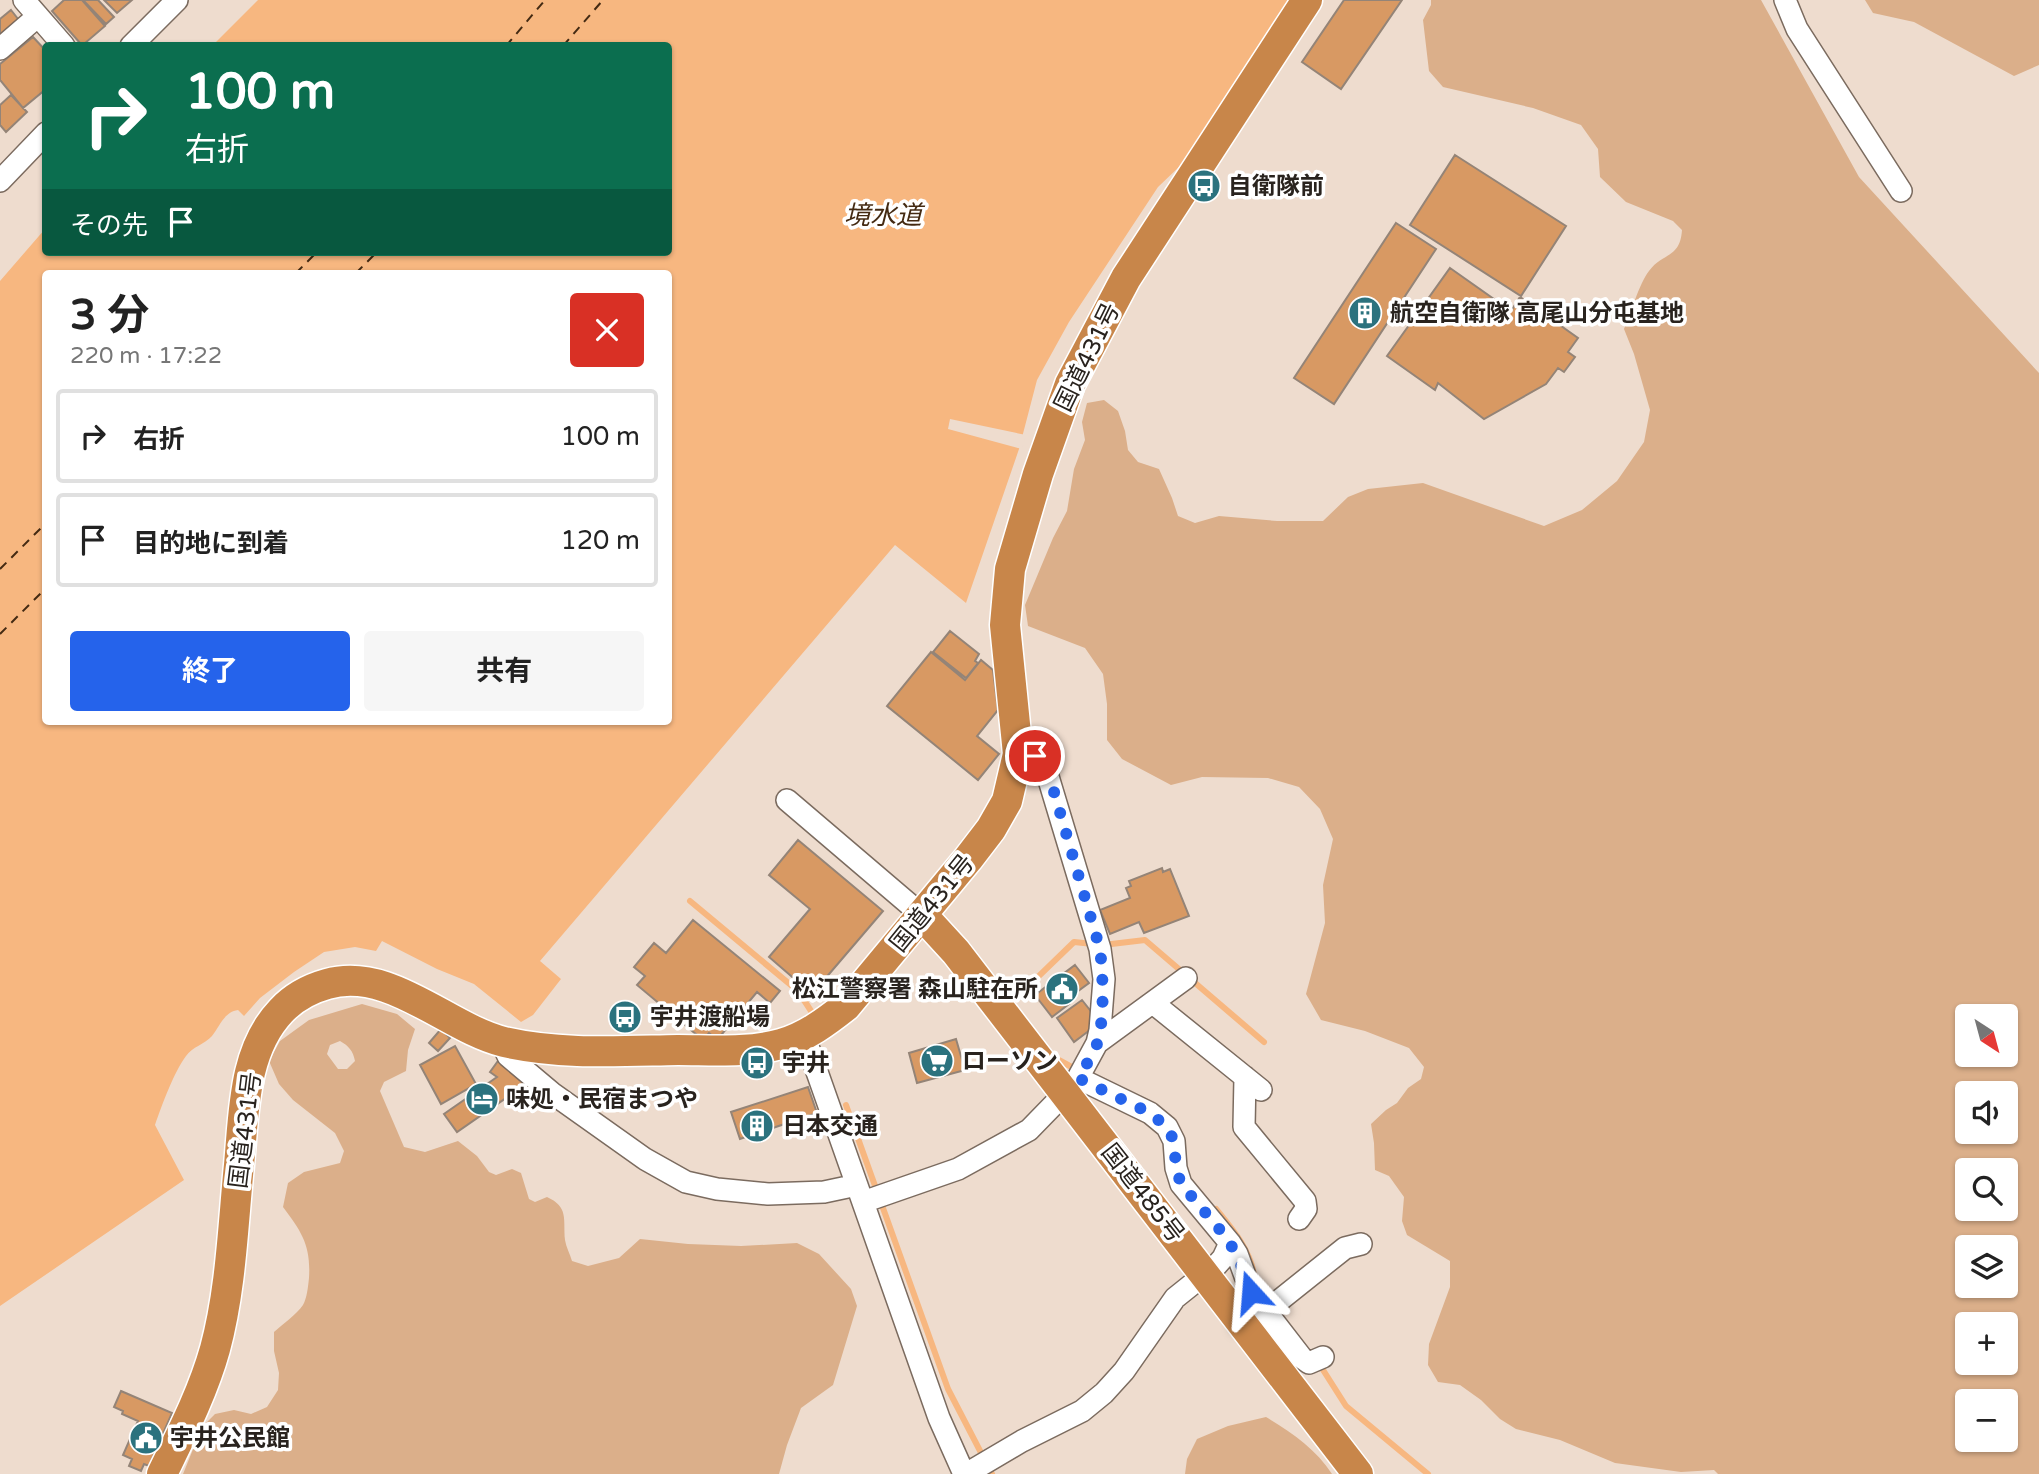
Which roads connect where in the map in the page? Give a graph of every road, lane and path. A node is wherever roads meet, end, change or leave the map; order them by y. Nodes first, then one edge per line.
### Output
1 (177, 0) edge
2 (1307, 0) edge
3 (1785, 0) edge
4 (31, 8) edge
5 (61, 42) edge
6 (135, 42) edge
7 (0, 49) edge
8 (42, 137) edge
9 (0, 181) edge
10 (1901, 191) dead end
11 (1018, 754) junction
12 (787, 800) dead end
13 (923, 916) junction
14 (1186, 978) dead end
15 (1153, 1003) junction
16 (804, 1035) junction
17 (501, 1041) junction
18 (1097, 1042) junction
19 (1076, 1080) junction
20 (870, 1195) junction
21 (1299, 1219) dead end
22 (1230, 1242) junction
23 (1361, 1244) dead end
24 (1215, 1267) dead end
25 (1195, 1282) dead end
26 (1266, 1311) junction
27 (1323, 1357) dead end
28 (975, 1469) edge
29 (162, 1474) edge
30 (1358, 1474) edge

1 - 6 street
2 - 11 highway, 国道431号
3 - 10 street
4 - 5 street
4 - 7 street
8 - 9 street
11 - 13 highway, 国道431号
11 - 18 street
12 - 13 street
13 - 16 highway, 国道431号
13 - 19 highway, 国道485号
14 - 15 street
15 - 18 street
15 - 21 street
16 - 17 highway, 国道431号
16 - 20 street
17 - 20 street
17 - 29 highway, 国道431号
18 - 19 street
19 - 20 street
19 - 22 street
19 - 30 highway, 国道485号
20 - 28 street
22 - 24 street
22 - 26 street
23 - 26 street
25 - 28 street
26 - 27 street

